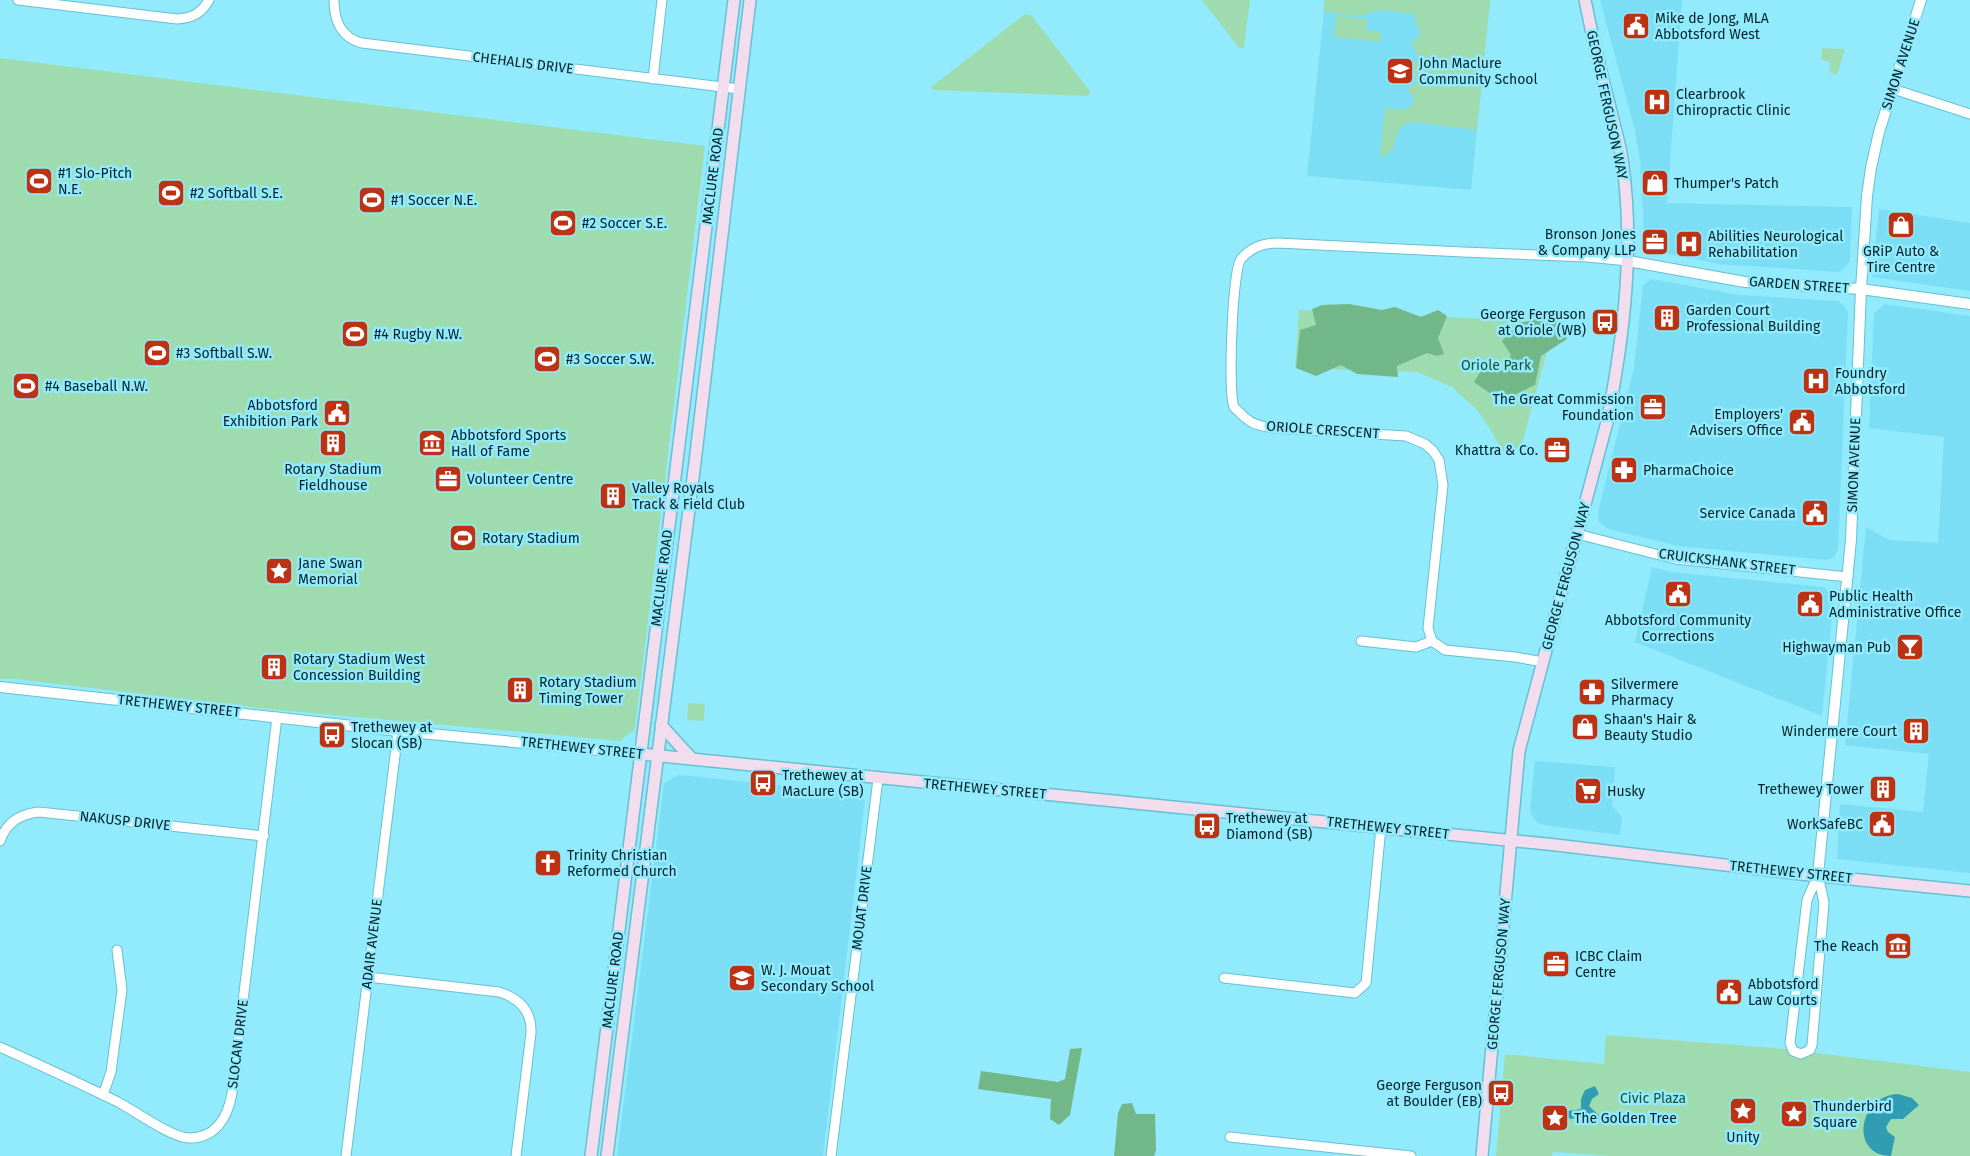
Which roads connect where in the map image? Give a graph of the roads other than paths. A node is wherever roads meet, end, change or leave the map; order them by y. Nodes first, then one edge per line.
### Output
1 (18, 0) edge
2 (209, 0) edge
3 (334, 0) edge
4 (662, 0) edge
5 (734, 0) edge
6 (750, 0) edge
7 (1585, 0) edge
8 (1921, 0) edge
9 (653, 79) junction
10 (724, 87) junction
11 (740, 89) junction
12 (1893, 89) junction
13 (1970, 114) edge
14 (1628, 261) junction
15 (1860, 289) junction
16 (1970, 304) edge
17 (1577, 534) junction
18 (1848, 577) junction
19 (1361, 641) dead end
20 (1432, 641) junction
21 (1543, 662) junction
22 (0, 687) edge
23 (278, 717) junction
24 (661, 725) junction
25 (398, 731) junction
26 (641, 754) junction
27 (657, 756) junction
28 (692, 759) junction
29 (878, 779) junction
30 (1381, 827) junction
31 (264, 836) junction
32 (1511, 840) junction
33 (0, 841) edge
34 (1818, 875) junction
35 (1970, 891) edge
36 (117, 950) dead end
37 (368, 977) junction
38 (1224, 978) dead end
39 (0, 1047) edge
40 (103, 1095) junction
41 (1230, 1137) dead end
42 (1337, 1152) edge
43 (346, 1156) edge
44 (516, 1156) edge
45 (591, 1156) edge
46 (607, 1156) edge
47 (831, 1156) edge
48 (1411, 1156) edge
49 (1482, 1156) edge

1 - 2 street
3 - 9 street, CHEHALIS DRIVE
4 - 9 street
5 - 10 main road, MACLURE ROAD
6 - 11 main road, MACLURE ROAD
7 - 14 main road, GEORGE FERGUSON WAY
8 - 12 street, SIMON AVENUE
9 - 10 street, CHEHALIS DRIVE
10 - 11 street, CHEHALIS DRIVE
10 - 26 main road, MACLURE ROAD
11 - 24 main road, MACLURE ROAD
12 - 13 street
12 - 15 street, SIMON AVENUE
14 - 15 street, GARDEN STREET
14 - 17 main road, GEORGE FERGUSON WAY
14 - 20 street, ORIOLE CRESCENT
15 - 16 street, GARDEN STREET
15 - 18 street, SIMON AVENUE
17 - 18 street, CRUICKSHANK STREET
17 - 21 main road, GEORGE FERGUSON WAY
18 - 34 street, SIMON AVENUE
19 - 20 street
20 - 21 street
21 - 32 main road, GEORGE FERGUSON WAY
22 - 23 street, TRETHEWEY STREET
23 - 25 street, TRETHEWEY STREET
23 - 31 street, SLOCAN DRIVE
24 - 27 main road, MACLURE ROAD
24 - 28 main road
25 - 26 street, TRETHEWEY STREET
25 - 37 street, ADAIR AVENUE
26 - 27 main road, TRETHEWEY STREET
26 - 45 main road, MACLURE ROAD
27 - 28 main road, TRETHEWEY STREET
27 - 46 main road, MACLURE ROAD
28 - 29 main road, TRETHEWEY STREET
29 - 30 main road, TRETHEWEY STREET
29 - 47 street, MOUAT DRIVE
30 - 32 main road, TRETHEWEY STREET
30 - 38 street
31 - 33 street, NAKUSP DRIVE
31 - 40 street, SLOCAN DRIVE
32 - 34 main road, TRETHEWEY STREET
32 - 49 main road, GEORGE FERGUSON WAY
34 - 34 street
34 - 35 main road, TRETHEWEY STREET
36 - 40 street
37 - 43 street, ADAIR AVENUE
37 - 44 street
39 - 40 street, SLOCAN DRIVE
41 - 42 street
42 - 48 street

